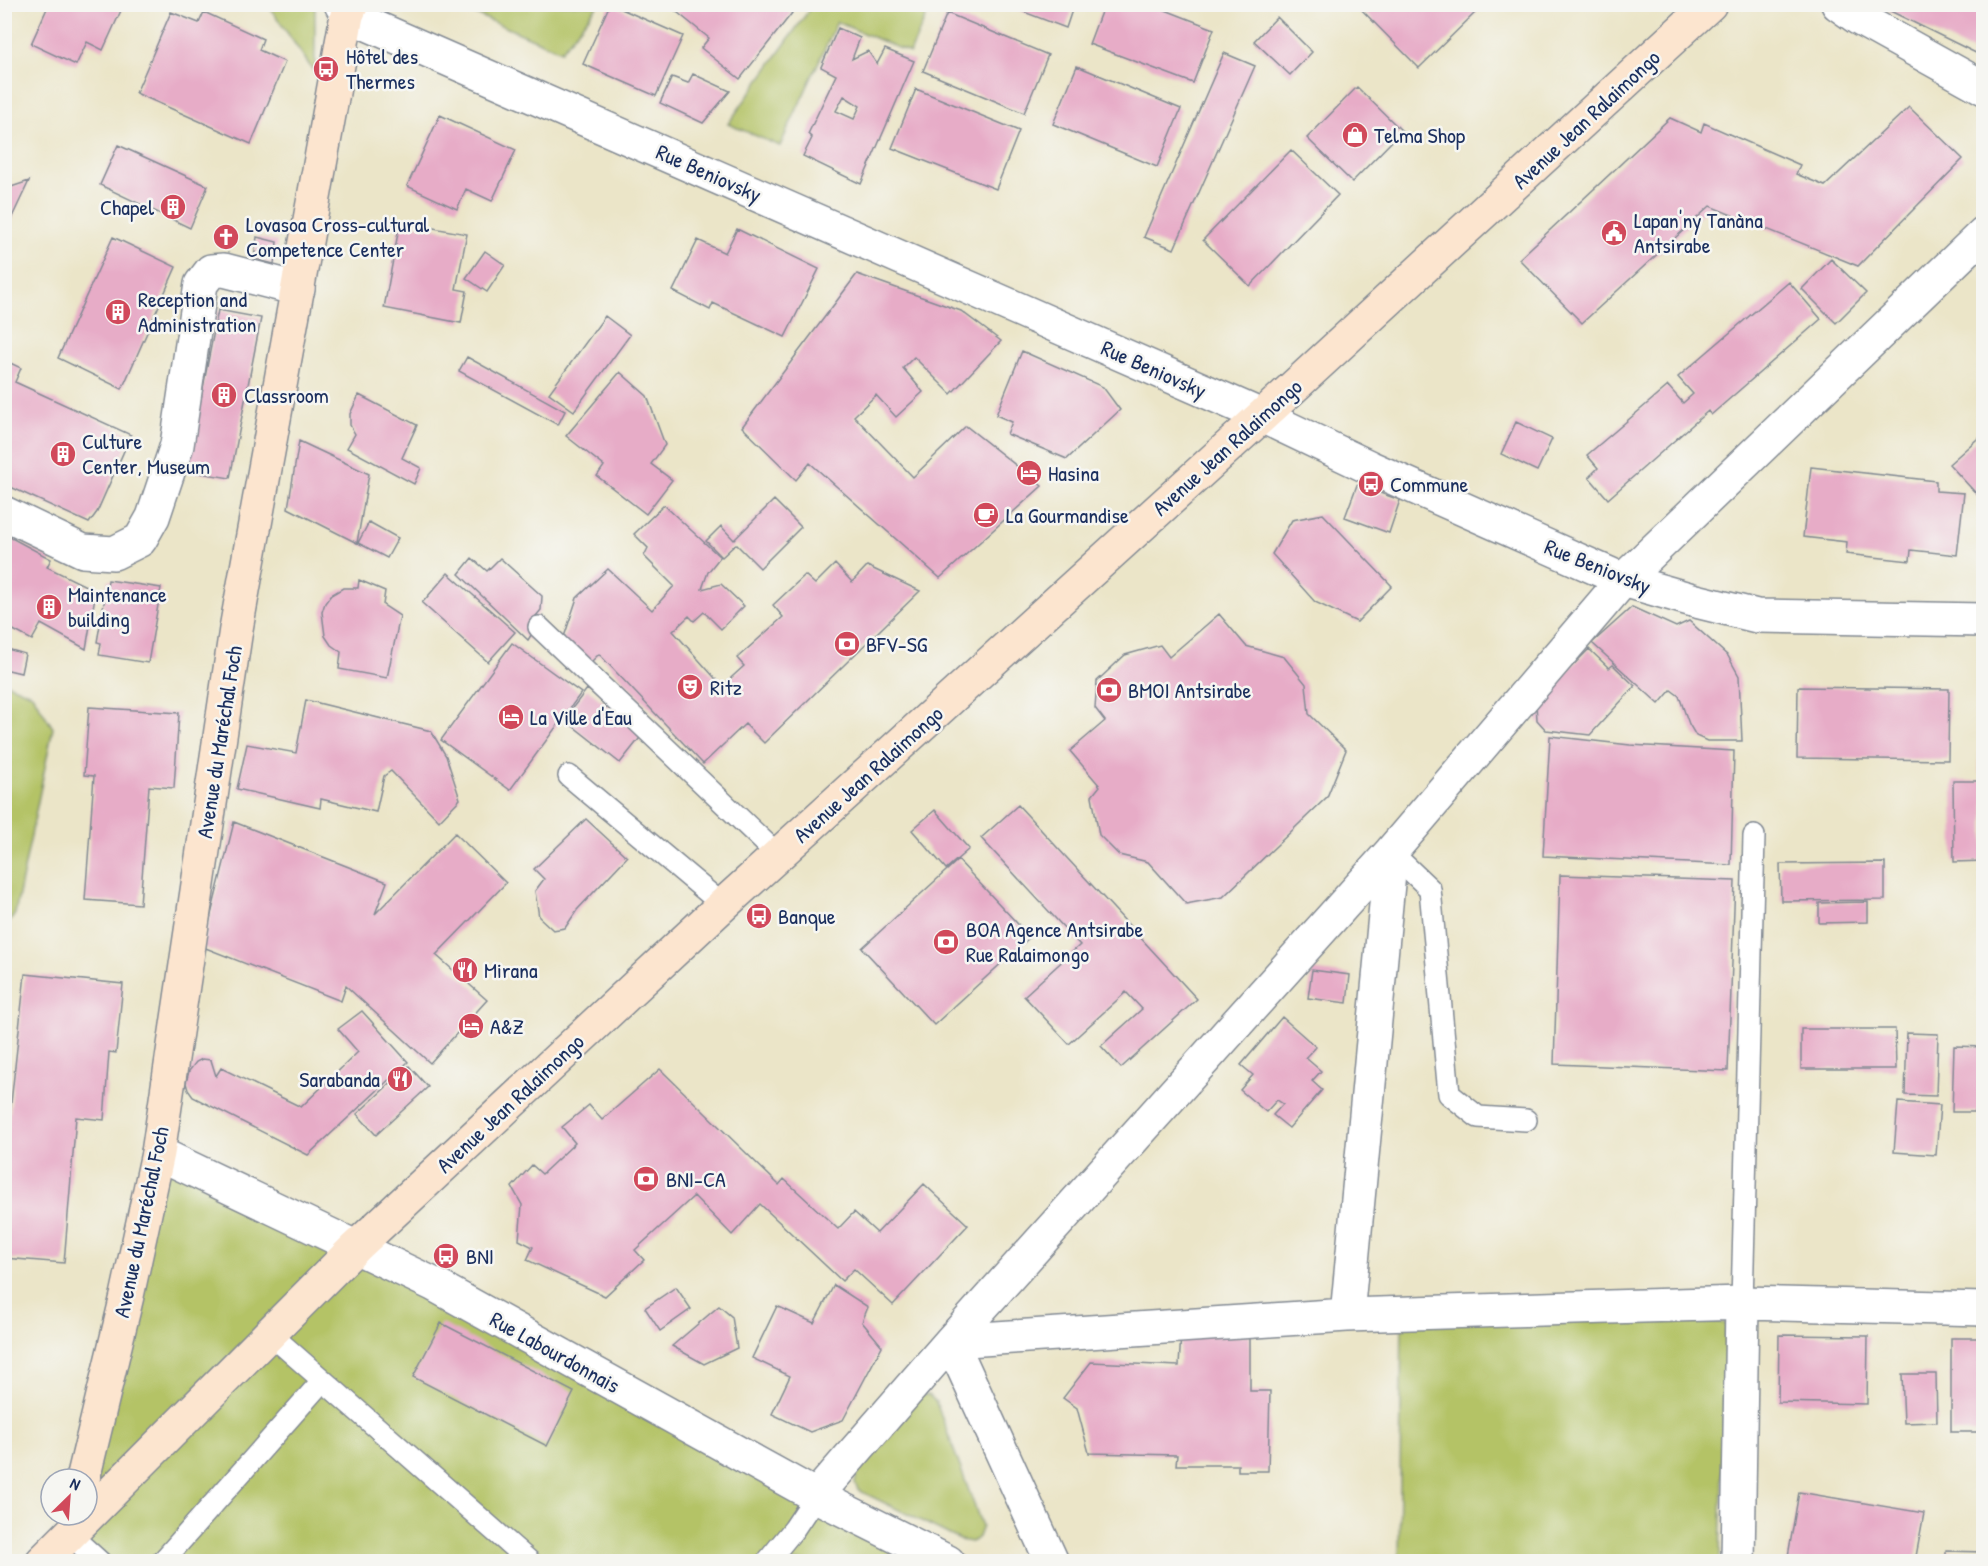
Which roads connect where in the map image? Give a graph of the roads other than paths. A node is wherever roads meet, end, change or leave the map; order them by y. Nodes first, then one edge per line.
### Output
1 (1710, 4) edge
2 (1839, 4) edge
3 (347, 8) edge
4 (1983, 88) edge
5 (1983, 233) edge
6 (298, 288) junction
7 (1262, 416) junction
8 (4, 513) edge
9 (1623, 580) junction
10 (1983, 620) edge
11 (539, 627) dead end
12 (569, 776) dead end
13 (1754, 836) dead end
14 (1391, 852) junction
15 (778, 855) junction
16 (723, 905) junction
17 (1526, 1120) dead end
18 (158, 1153) junction
19 (356, 1247) junction
20 (1742, 1302) junction
21 (1983, 1309) edge
22 (1347, 1315) junction
23 (269, 1333) junction
24 (951, 1341) junction
25 (323, 1380) junction
26 (86, 1467) edge
27 (816, 1496) junction
28 (99, 1498) edge
29 (70, 1527) edge
30 (74, 1527) edge
31 (42, 1562) edge
32 (100, 1562) edge
33 (162, 1562) edge
34 (530, 1562) edge
35 (767, 1562) edge
36 (948, 1562) edge
37 (1052, 1562) edge
38 (1738, 1562) edge

1 - 7 main road, Avenue Jean Ralaimongo
2 - 4 street
3 - 6 main road, Avenue du Maréchal Foch
3 - 7 street, Rue Beniovsky
5 - 9 street
6 - 8 street
6 - 18 main road, Avenue du Maréchal Foch
7 - 9 street, Rue Beniovsky
7 - 15 main road, Avenue Jean Ralaimongo
9 - 10 street, Rue Beniovsky
9 - 14 street
11 - 15 lane
12 - 16 lane
13 - 20 lane
14 - 17 lane
14 - 22 street
14 - 24 street
15 - 16 main road, Avenue Jean Ralaimongo
16 - 19 main road, Avenue Jean Ralaimongo
18 - 19 street, Rue Labourdonnais
18 - 26 main road, Avenue du Maréchal Foch
19 - 23 main road, Avenue Jean Ralaimongo
19 - 27 street, Rue Labourdonnais
20 - 21 street
20 - 22 street
20 - 38 street
22 - 24 street
23 - 25 lane
23 - 28 main road, Avenue Jean Ralaimongo
24 - 27 street
24 - 37 street
25 - 33 lane
25 - 34 lane
27 - 35 lane
27 - 36 street, Rue Labourdonnais
29 - 31 main road, Avenue Jean Ralaimongo
30 - 32 lane

